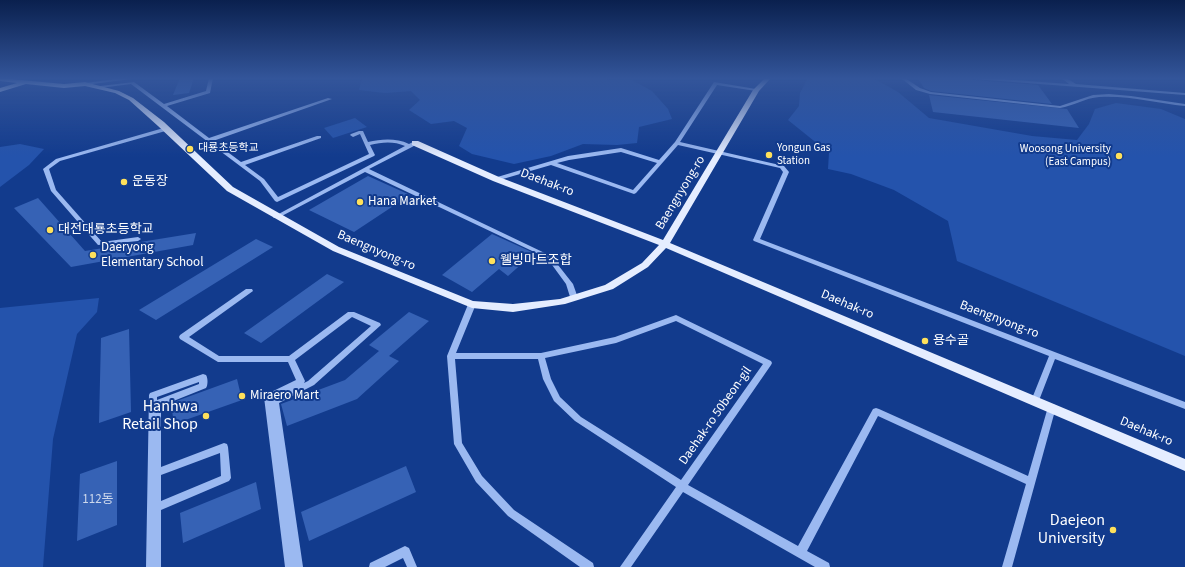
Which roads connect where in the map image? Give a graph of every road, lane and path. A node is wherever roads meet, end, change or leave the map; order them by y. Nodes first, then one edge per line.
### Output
1 (137, 104) edge
2 (167, 104) edge
3 (314, 104) edge
4 (702, 104) edge
5 (748, 104) edge
6 (1036, 104) edge
7 (1072, 104) edge
8 (162, 106) joint
9 (167, 130) junction
10 (354, 135) dead end
11 (319, 136) dead end
12 (209, 140) junction
13 (677, 143) junction
14 (367, 144) junction
15 (412, 144) junction
16 (720, 153) junction
17 (660, 162) junction
18 (241, 164) junction
19 (552, 164) junction
20 (366, 170) junction
21 (496, 179) junction
22 (276, 217) junction
23 (138, 239) dead end
24 (665, 244) junction
25 (249, 291) dead end
26 (574, 298) junction
27 (472, 304) junction
28 (1053, 355) junction
29 (451, 356) junction
30 (541, 356) junction
31 (290, 359) junction
32 (1035, 401) junction
33 (1185, 406) edge
34 (1052, 407) junction
35 (1185, 465) edge
36 (157, 473) junction
37 (1030, 481) junction
38 (682, 486) junction
39 (157, 507) junction
40 (800, 552) junction
41 (151, 567) edge
42 (156, 567) edge
43 (290, 567) edge
44 (298, 567) edge
45 (374, 567) edge
46 (412, 567) edge
47 (589, 567) edge
48 (625, 567) edge
49 (825, 567) edge
50 (1007, 567) edge

1 - 9 main road, Baengnyong-ro
2 - 8 street
3 - 12 street
4 - 13 street
5 - 16 main road, Baengnyong-ro
6 - 7 street
8 - 12 street
9 - 22 main road, Baengnyong-ro
9 - 23 street
10 - 14 street
11 - 18 street
12 - 18 street
13 - 16 street
13 - 17 street
14 - 15 street
14 - 18 street
15 - 20 street
15 - 21 main road, Daehak-ro
16 - 24 main road, Baengnyong-ro
16 - 28 street, Baengnyong-ro
17 - 19 street, Daehak-ro
17 - 19 street
19 - 21 street, Daehak-ro
20 - 22 street
20 - 26 street
21 - 24 main road, Daehak-ro
22 - 27 main road, Baengnyong-ro
24 - 26 main road, Baengnyong-ro
24 - 32 main road, Daehak-ro
25 - 31 street
26 - 27 main road, Baengnyong-ro
27 - 29 street
28 - 32 street
28 - 33 street
29 - 30 street, Daehak-ro 50beon-gil
29 - 47 street
30 - 38 street, Daehak-ro 50beon-gil
30 - 38 street, Daehak-ro 50beon-gil
31 - 43 street
31 - 44 street
32 - 34 main road, Daehak-ro
34 - 35 main road, Daehak-ro
34 - 37 street
36 - 39 street
36 - 39 street
36 - 41 street
37 - 40 street
37 - 50 street
38 - 40 street, Daehak-ro 50beon-gil
38 - 48 street, Daehak-ro 50beon-gil
39 - 42 street
40 - 49 street, Daehak-ro 50beon-gil
45 - 46 street

